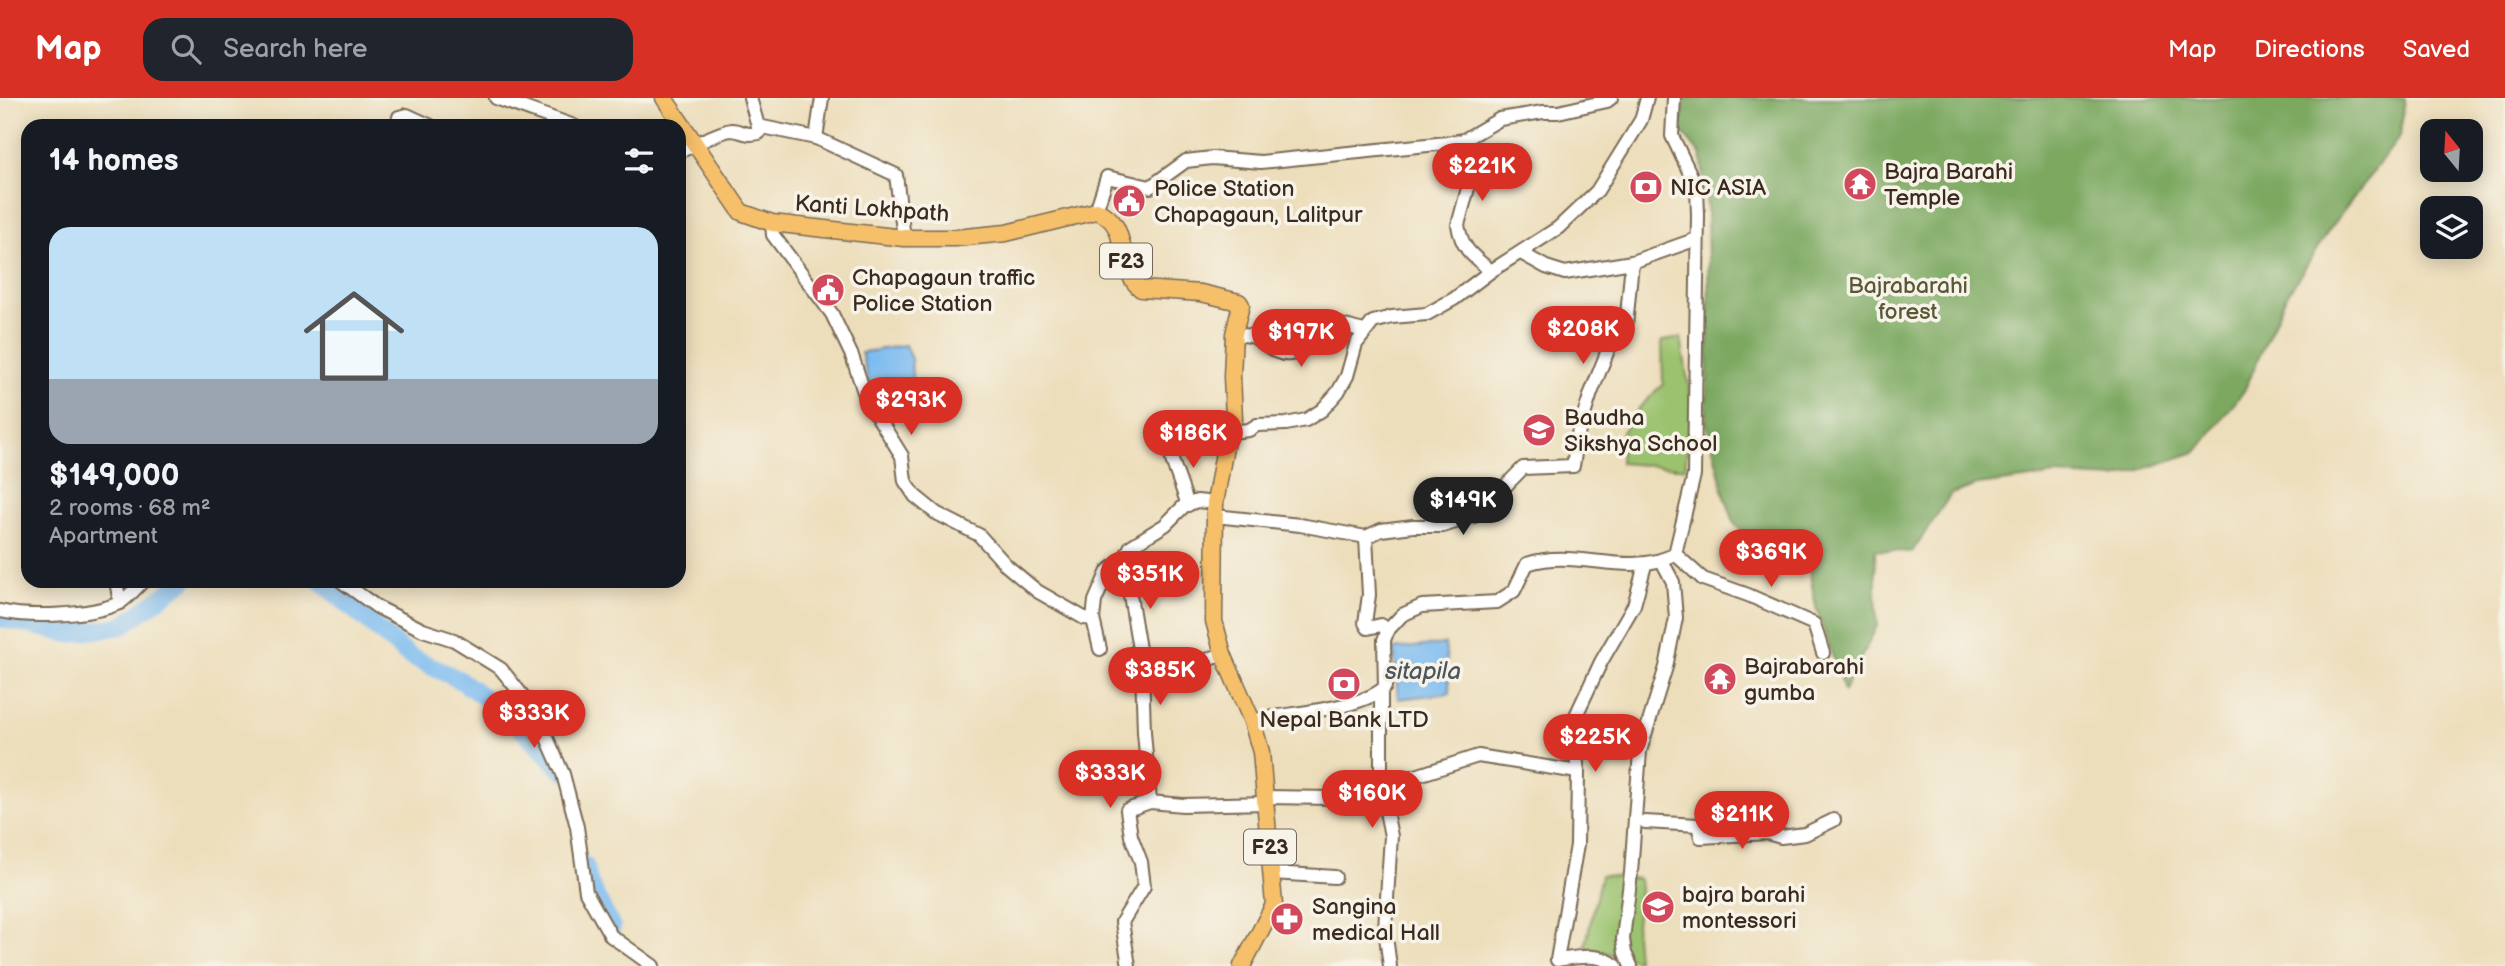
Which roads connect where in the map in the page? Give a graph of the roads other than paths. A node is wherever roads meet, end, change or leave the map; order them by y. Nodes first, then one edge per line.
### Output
1 (496, 98) edge
2 (664, 98) edge
3 (750, 98) edge
4 (822, 98) edge
5 (1611, 98) edge
6 (1647, 98) edge
7 (1674, 98) edge
8 (399, 119) edge
9 (416, 119) edge
10 (554, 119) edge
11 (679, 119) edge
12 (758, 126) junction
13 (686, 130) edge
14 (816, 138) junction
15 (1464, 140) junction
16 (696, 144) junction
17 (686, 149) edge
18 (1096, 211) junction
19 (772, 223) junction
20 (904, 238) junction
21 (1698, 239) junction
22 (1521, 253) junction
23 (1632, 262) junction
24 (1492, 271) junction
25 (1364, 331) junction
26 (1234, 334) junction
27 (1231, 432) junction
28 (1173, 436) dead end
29 (1188, 505) junction
30 (1215, 510) junction
31 (1366, 537) junction
32 (1675, 554) junction
33 (1124, 559) junction
34 (1662, 561) junction
35 (1645, 565) junction
36 (117, 588) edge
37 (136, 588) edge
38 (351, 588) edge
39 (120, 603) junction
40 (0, 611) edge
41 (1093, 619) junction
42 (1388, 630) junction
43 (1100, 649) dead end
44 (1823, 653) dead end
45 (1223, 654) junction
46 (1142, 667) junction
47 (1381, 691) junction
48 (1252, 721) junction
49 (1578, 772) junction
50 (1381, 787) junction
51 (1266, 800) junction
52 (1150, 802) junction
53 (1834, 820) dead end
54 (1645, 821) dead end
55 (1272, 873) junction
56 (1335, 877) dead end
57 (1557, 963) edge
58 (653, 966) edge
59 (1129, 966) edge
60 (1242, 966) edge
61 (1390, 966) edge
62 (1616, 966) edge
63 (1631, 966) edge

1 - 10 street
2 - 11 main road, Kanti Lokhpath / F23
3 - 12 street
4 - 14 street
5 - 15 street
6 - 22 street
7 - 21 street
8 - 9 street
12 - 14 street
12 - 16 street
13 - 16 main road, Kanti Lokhpath / F23
14 - 20 street
15 - 18 street
15 - 24 street
16 - 17 street
16 - 19 main road, Kanti Lokhpath / F23
18 - 20 main road, Kanti Lokhpath / F23
18 - 26 main road, F23
19 - 20 main road, Kanti Lokhpath / F23
19 - 41 street
21 - 23 street
21 - 32 street
22 - 23 street
22 - 24 street
23 - 31 street
24 - 25 street
25 - 26 street
25 - 27 street
26 - 27 main road, F23
27 - 30 main road, F23
28 - 29 street
29 - 30 street
29 - 33 street
30 - 31 street
30 - 45 main road, F23
31 - 42 street
32 - 34 street
32 - 44 street
33 - 41 street
33 - 46 street
34 - 35 street
34 - 63 street
35 - 42 street
35 - 49 street
36 - 39 street
37 - 39 street
38 - 58 street
39 - 40 street
41 - 43 street
42 - 47 street
45 - 46 street
45 - 48 main road, F23
46 - 52 street
47 - 48 street
47 - 50 street
48 - 51 main road, F23
49 - 50 street
49 - 57 street
50 - 51 street
50 - 61 street
51 - 52 street
51 - 55 main road, F23
52 - 59 street
53 - 54 street
55 - 56 street
55 - 60 main road, F23
57 - 62 street

